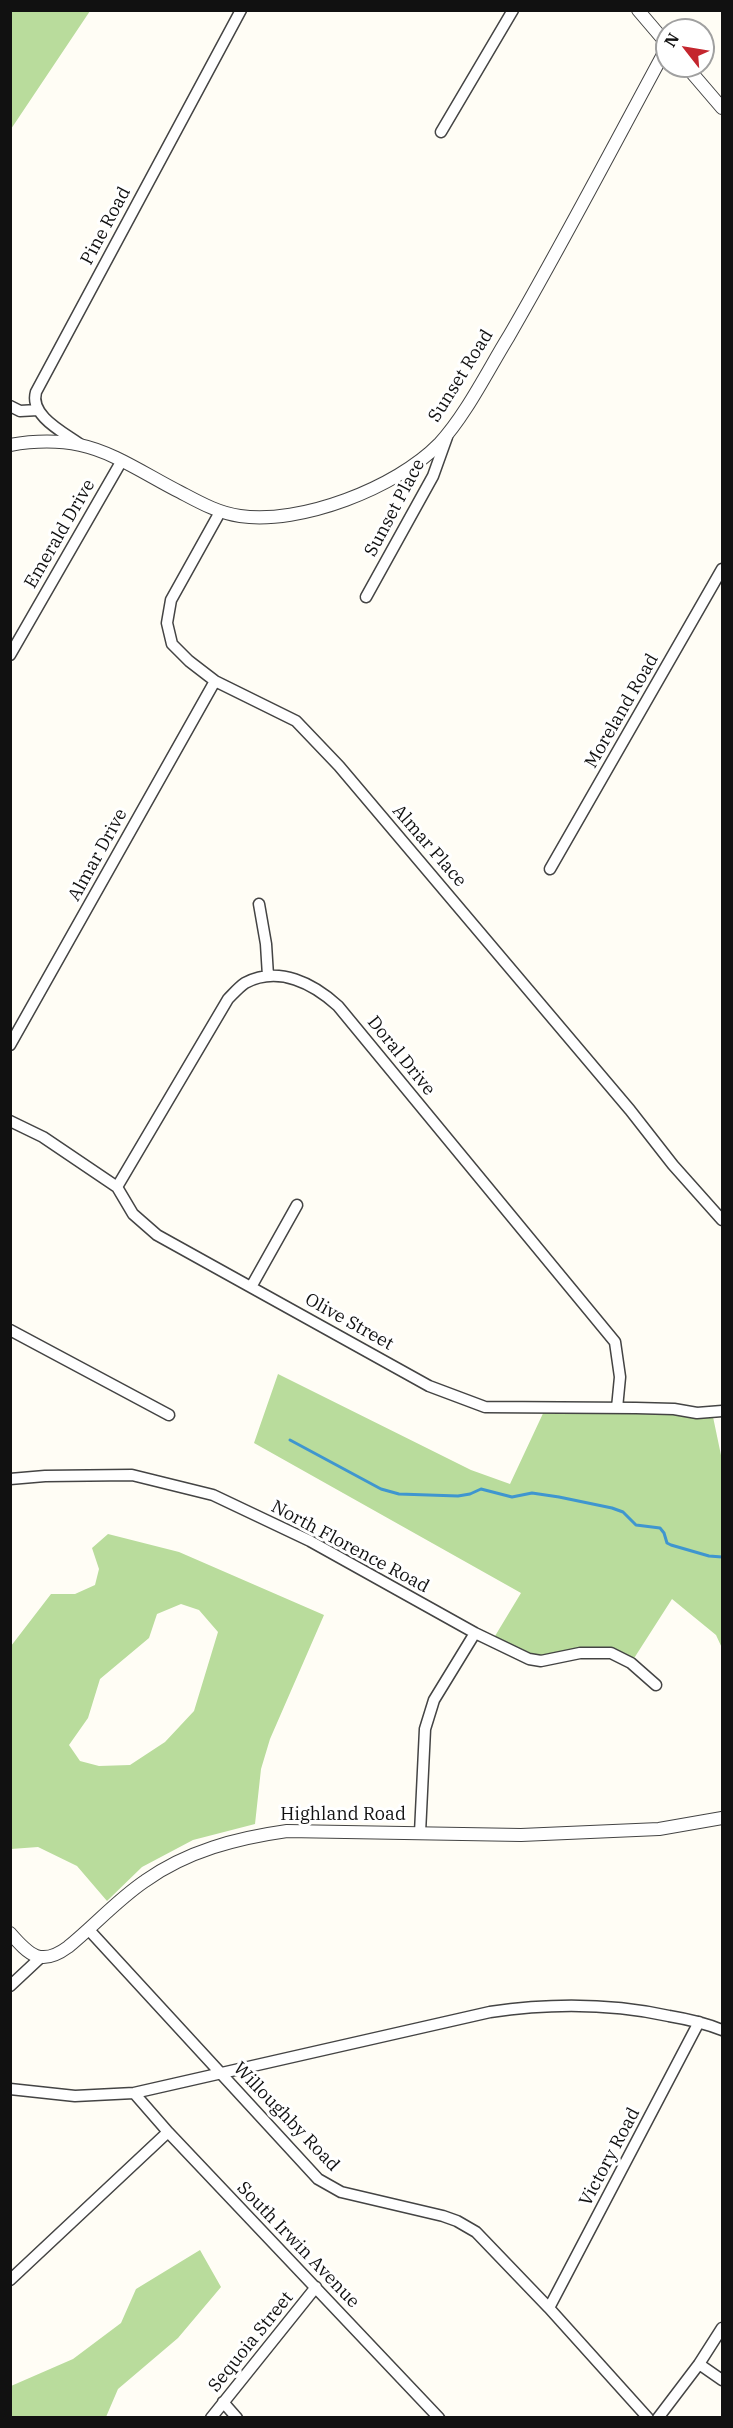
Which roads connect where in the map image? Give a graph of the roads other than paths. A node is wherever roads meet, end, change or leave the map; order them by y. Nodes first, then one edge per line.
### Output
1 (241, 10) edge
2 (513, 10) edge
3 (639, 10) edge
4 (655, 30) edge
5 (655, 67) edge
6 (697, 78) edge
7 (723, 108) edge
8 (441, 132) dead end
9 (10, 406) edge
10 (38, 410) junction
11 (448, 432) junction
12 (10, 444) edge
13 (81, 445) junction
14 (121, 462) junction
15 (220, 512) junction
16 (723, 569) edge
17 (366, 597) dead end
18 (10, 655) edge
19 (215, 681) junction
20 (550, 869) dead end
21 (259, 904) dead end
22 (268, 976) junction
23 (10, 1045) edge
24 (10, 1121) edge
25 (117, 1187) junction
26 (297, 1205) dead end
27 (723, 1220) edge
28 (251, 1287) junction
29 (10, 1330) edge
30 (617, 1408) junction
31 (723, 1412) edge
32 (169, 1415) dead end
33 (10, 1479) edge
34 (475, 1633) junction
35 (656, 1685) dead end
36 (723, 1818) edge
37 (420, 1833) junction
38 (89, 1930) junction
39 (10, 1933) edge
40 (40, 1958) junction
41 (10, 1986) edge
42 (699, 2022) junction
43 (723, 2030) edge
44 (221, 2075) junction
45 (10, 2089) edge
46 (134, 2093) junction
47 (168, 2132) junction
48 (10, 2280) edge
49 (316, 2287) junction
50 (549, 2308) junction
51 (723, 2328) edge
52 (699, 2364) junction
53 (723, 2380) edge
54 (223, 2402) junction
55 (211, 2418) edge
56 (237, 2418) edge
57 (439, 2418) edge
58 (648, 2418) edge
59 (658, 2418) edge

1 - 10 street, Pine Road
2 - 8 street
3 - 4 street
5 - 11 street, Sunset Road
6 - 7 street
9 - 10 street
10 - 13 street
11 - 15 street, Sunset Road
11 - 17 street, Sunset Place
12 - 13 street, Sunset Road
13 - 14 street, Sunset Road
14 - 15 street, Sunset Road
14 - 18 street, Emerald Drive
15 - 19 street, Almar Place
16 - 20 street, Moreland Road
19 - 23 street, Almar Drive
19 - 27 street, Almar Place
21 - 22 street
22 - 25 street
22 - 30 street, Doral Drive
24 - 25 street, Olive Street
25 - 28 street, Olive Street
26 - 28 street
28 - 30 street, Olive Street
29 - 32 street
30 - 31 street, Olive Street
33 - 34 street, North Florence Road
34 - 35 street, North Florence Road
34 - 37 street
36 - 37 street, Highland Road
37 - 38 street, Highland Road
38 - 40 street, Highland Road
38 - 44 street, Willoughby Road
39 - 40 street
40 - 41 street
42 - 43 street
42 - 44 street
42 - 50 street, Victory Road
44 - 46 street
44 - 50 street, Willoughby Road
45 - 46 street
46 - 47 street, South Irwin Avenue
47 - 48 street
47 - 49 street, South Irwin Avenue
49 - 54 street, Sequoia Street
49 - 57 street, South Irwin Avenue
50 - 58 street, Willoughby Road
51 - 52 street
52 - 53 street
52 - 59 street
54 - 55 street, Sequoia Street
54 - 56 street

